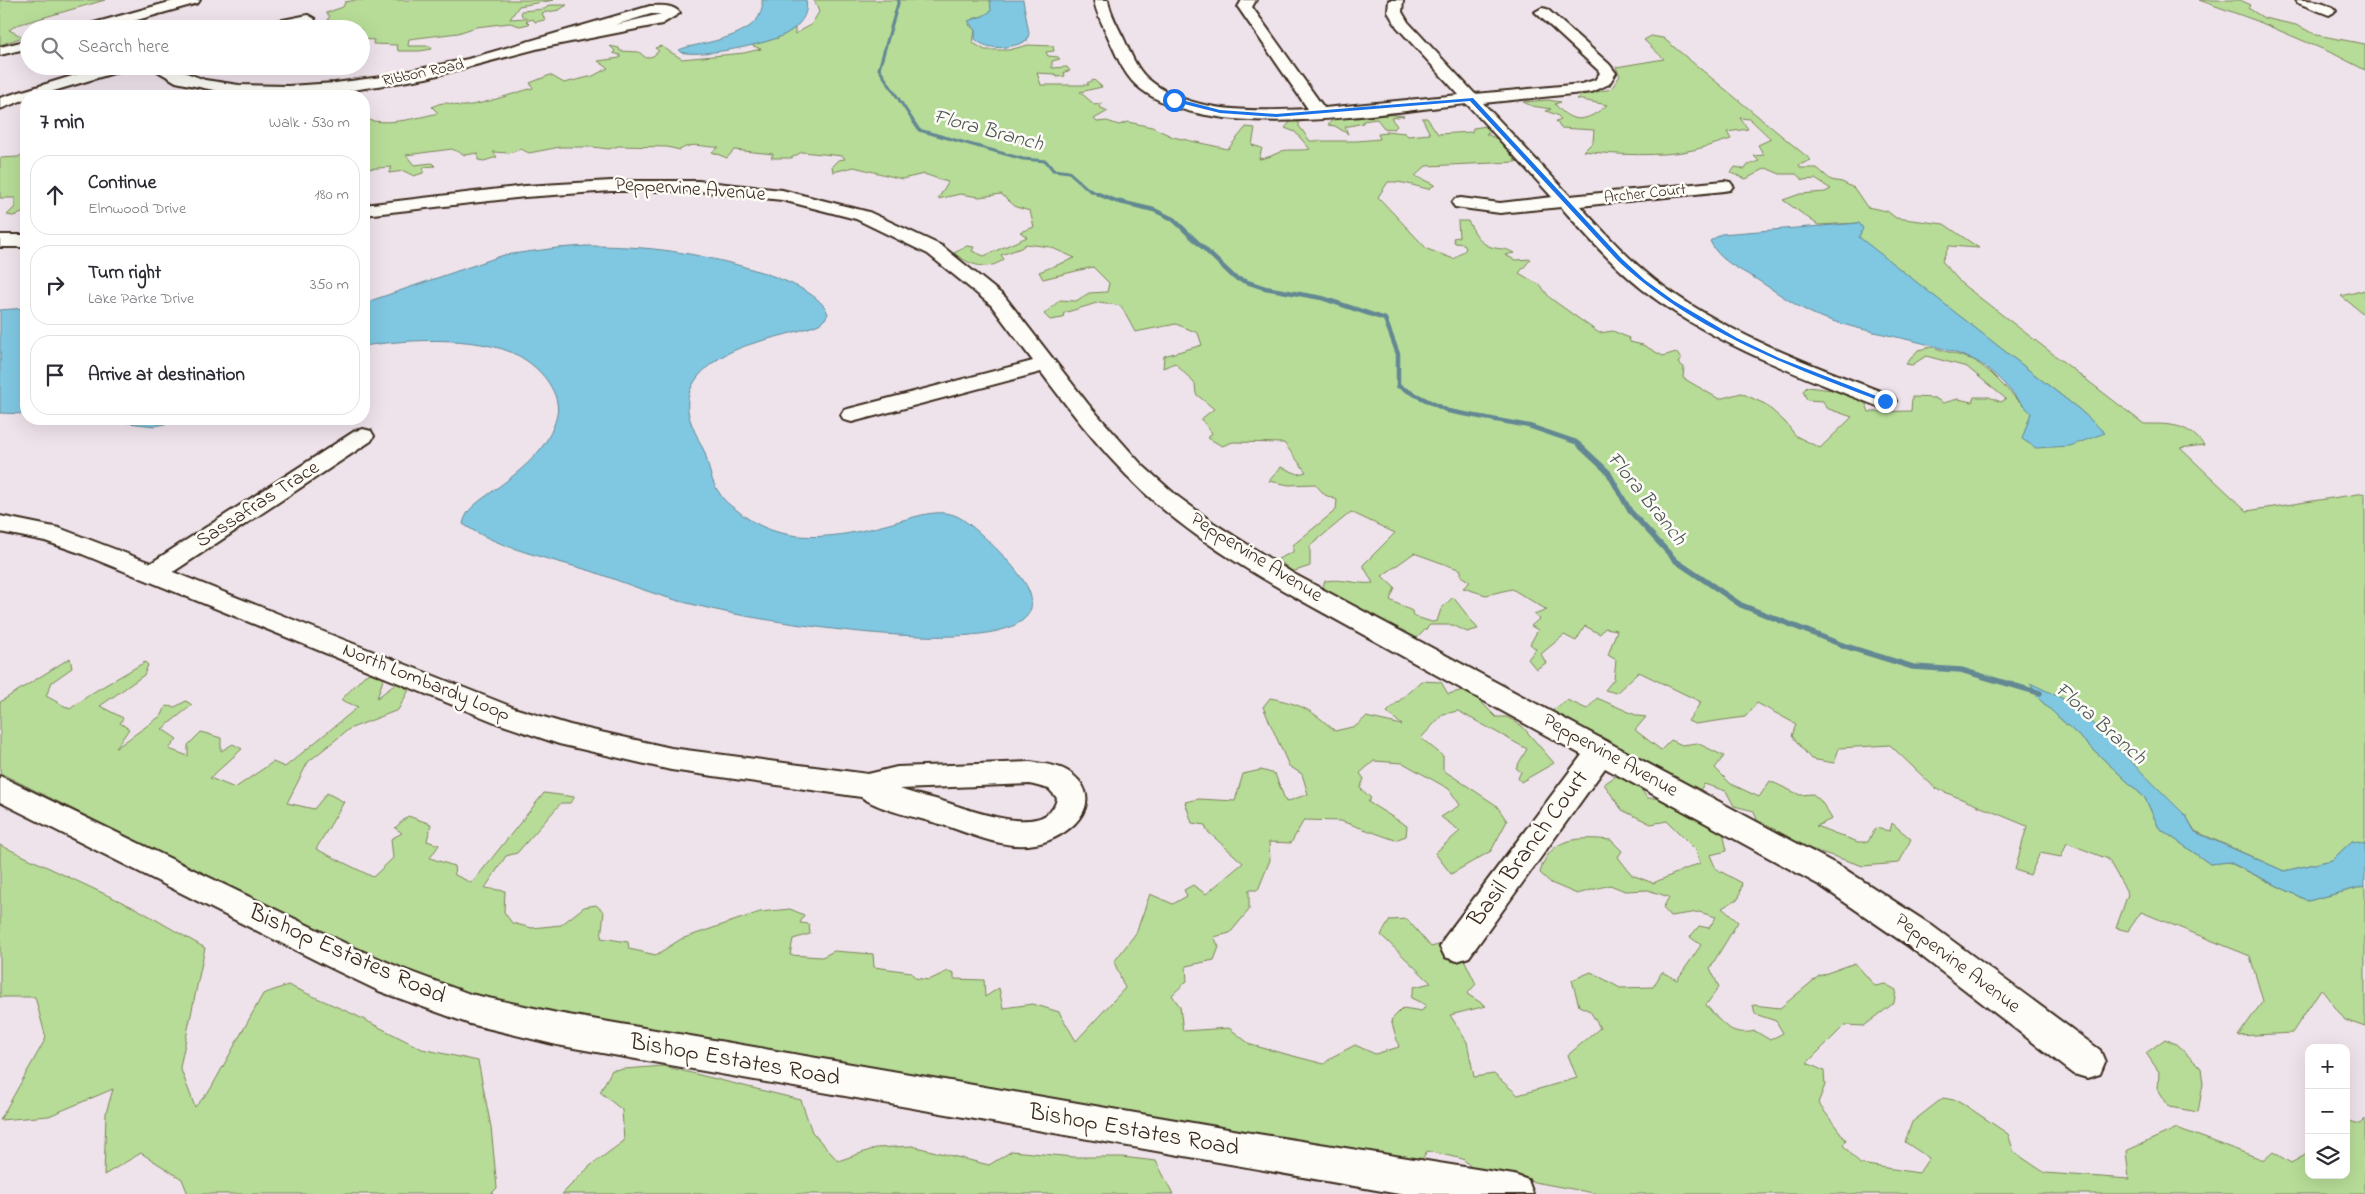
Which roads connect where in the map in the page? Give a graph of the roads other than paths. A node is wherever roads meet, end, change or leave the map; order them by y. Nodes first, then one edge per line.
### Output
1 (193, 0) edge
2 (1101, 0) edge
3 (1249, 0) edge
4 (1396, 0) edge
5 (2303, 0) edge
6 (2329, 11) dead end
7 (1542, 12) dead end
8 (308, 19) dead end
9 (121, 20) edge
10 (303, 20) edge
11 (542, 44) junction
12 (20, 46) edge
13 (0, 51) edge
14 (92, 75) edge
15 (176, 75) edge
16 (41, 90) edge
17 (249, 90) edge
18 (249, 90) edge
19 (306, 90) edge
20 (306, 90) edge
21 (20, 96) edge
22 (1472, 99) junction
23 (0, 104) edge
24 (1320, 113) junction
25 (1724, 186) dead end
26 (1566, 202) junction
27 (1461, 203) dead end
28 (370, 209) edge
29 (0, 241) edge
30 (20, 241) edge
31 (1047, 364) junction
32 (1885, 401) dead end
33 (852, 415) dead end
34 (363, 436) dead end
35 (0, 524) edge
36 (153, 573) junction
37 (1602, 751) junction
38 (868, 786) junction
39 (0, 788) edge
40 (1457, 947) dead end
41 (2087, 1062) dead end
42 (1514, 1194) edge

1 - 9 street
2 - 24 street
3 - 24 street
4 - 22 street
5 - 6 street
7 - 22 street
8 - 10 street
11 - 11 street, Ribbon Road
11 - 20 street, Ribbon Road
12 - 13 street
14 - 16 street
15 - 17 street, Ribbon Road
18 - 19 street, Ribbon Road
21 - 23 street
22 - 24 street
22 - 26 street
25 - 26 street, Archer Court
26 - 27 street, Archer Court
26 - 32 street
28 - 31 street, Peppervine Avenue
29 - 30 street
31 - 33 street
31 - 37 street, Peppervine Avenue
34 - 36 street, Sassafras Trace
35 - 36 street, North Lombardy Loop
36 - 38 street, North Lombardy Loop
37 - 40 street, Basil Branch Court
37 - 41 street, Peppervine Avenue
38 - 38 street, North Lombardy Loop
39 - 42 street, Bishop Estates Road

